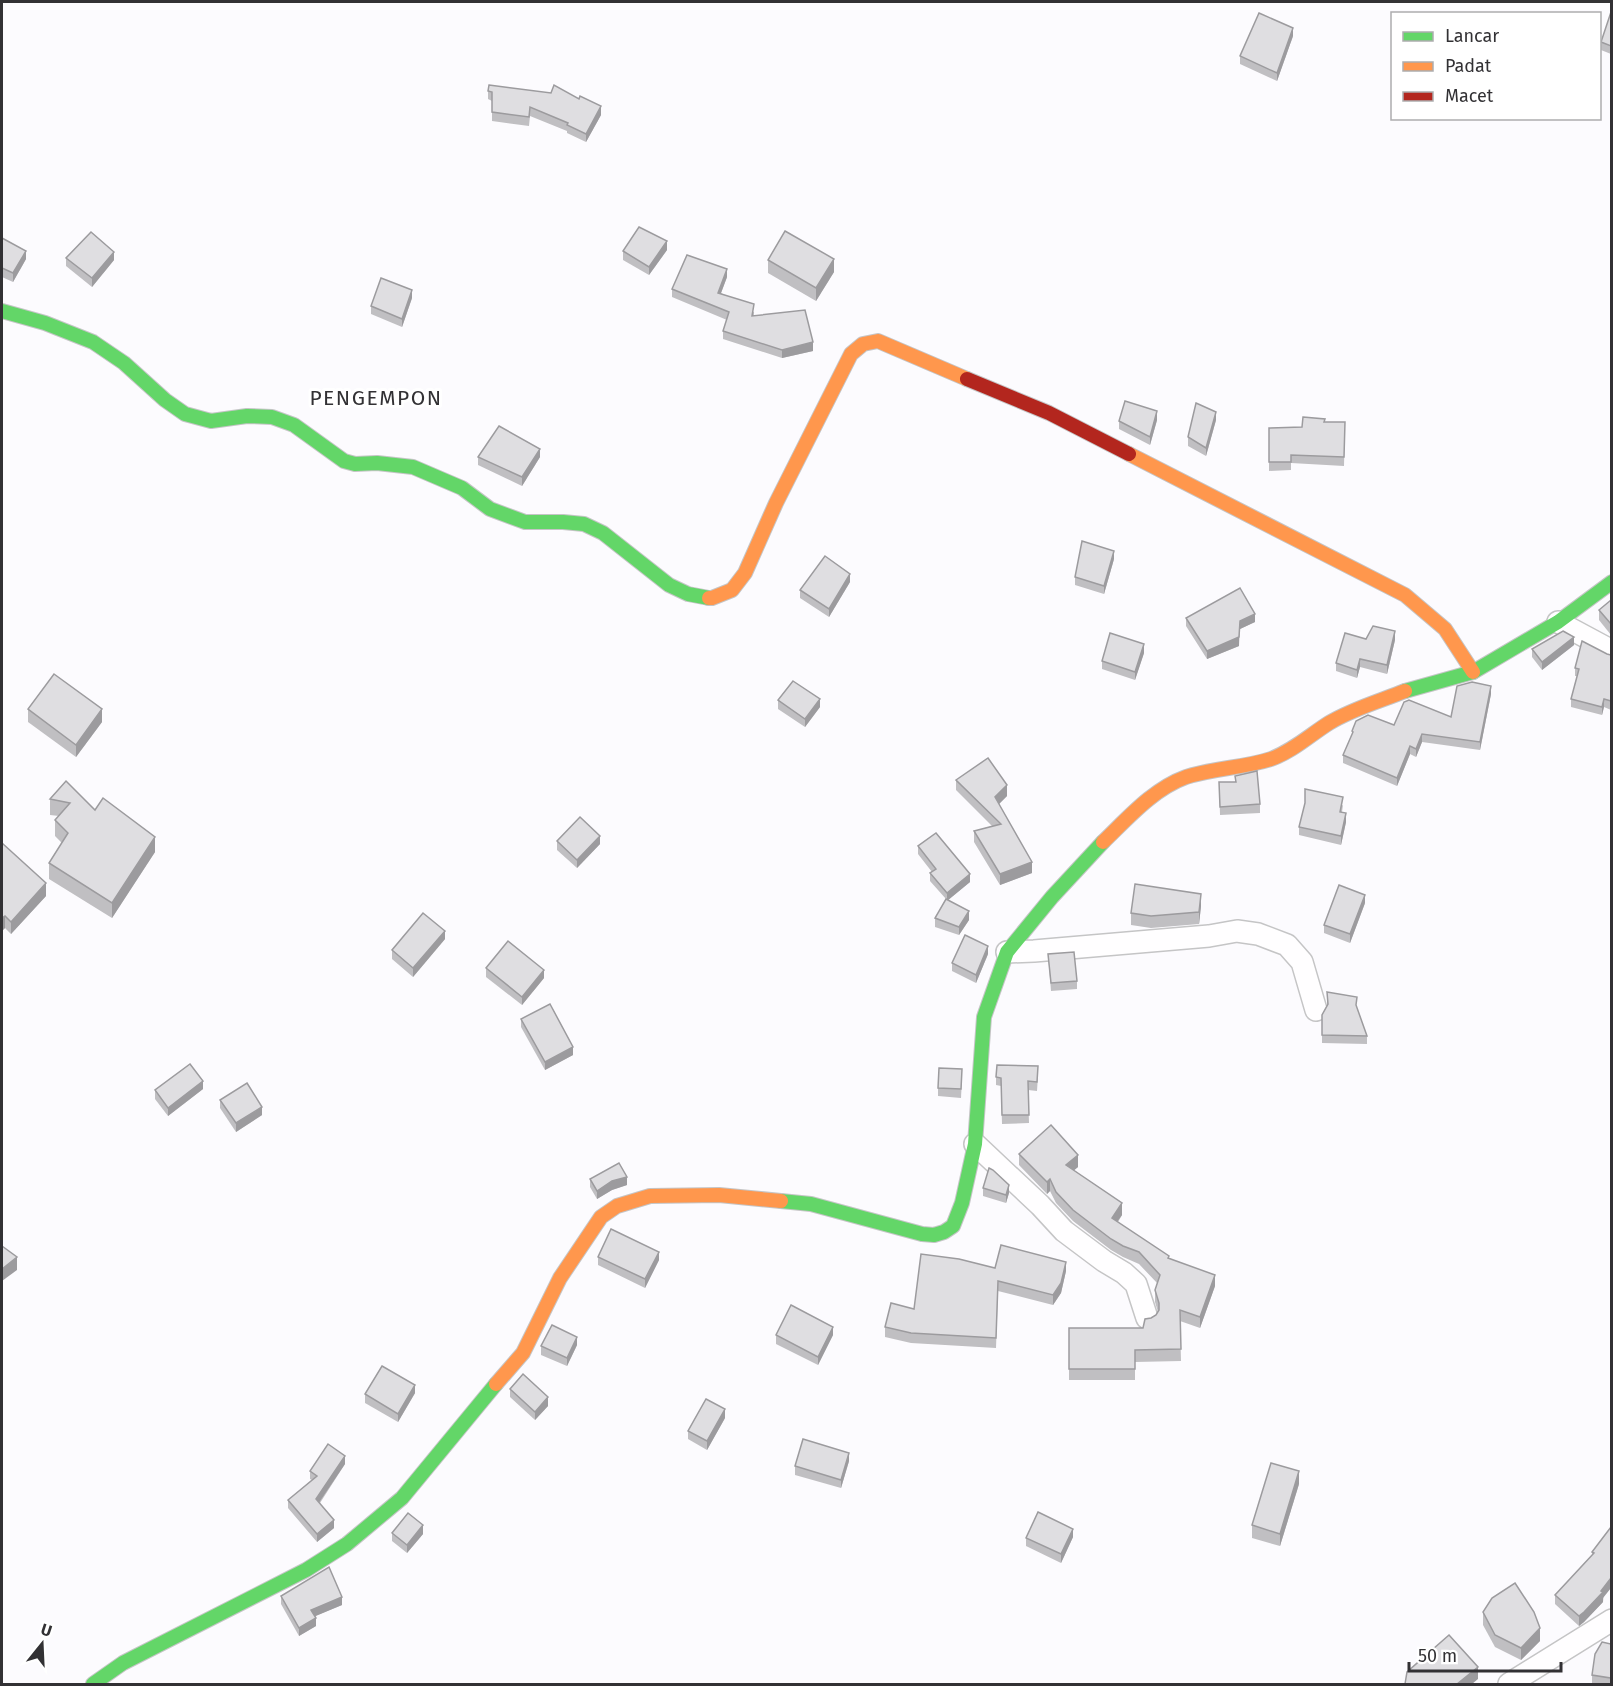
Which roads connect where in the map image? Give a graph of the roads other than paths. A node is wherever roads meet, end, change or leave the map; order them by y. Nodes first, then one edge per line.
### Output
1 (2, 311) edge
2 (1611, 582) edge
3 (1557, 622) junction
4 (1611, 651) edge
5 (1473, 672) junction
6 (1007, 952) junction
7 (1316, 1010) dead end
8 (975, 1144) junction
9 (1147, 1318) edge
10 (1611, 1620) edge
11 (93, 1684) edge
12 (1509, 1684) edge

1 - 5 street
2 - 3 street
3 - 4 street
3 - 5 street
5 - 6 street
6 - 7 street
6 - 8 street
8 - 9 street
8 - 11 street
10 - 12 street

